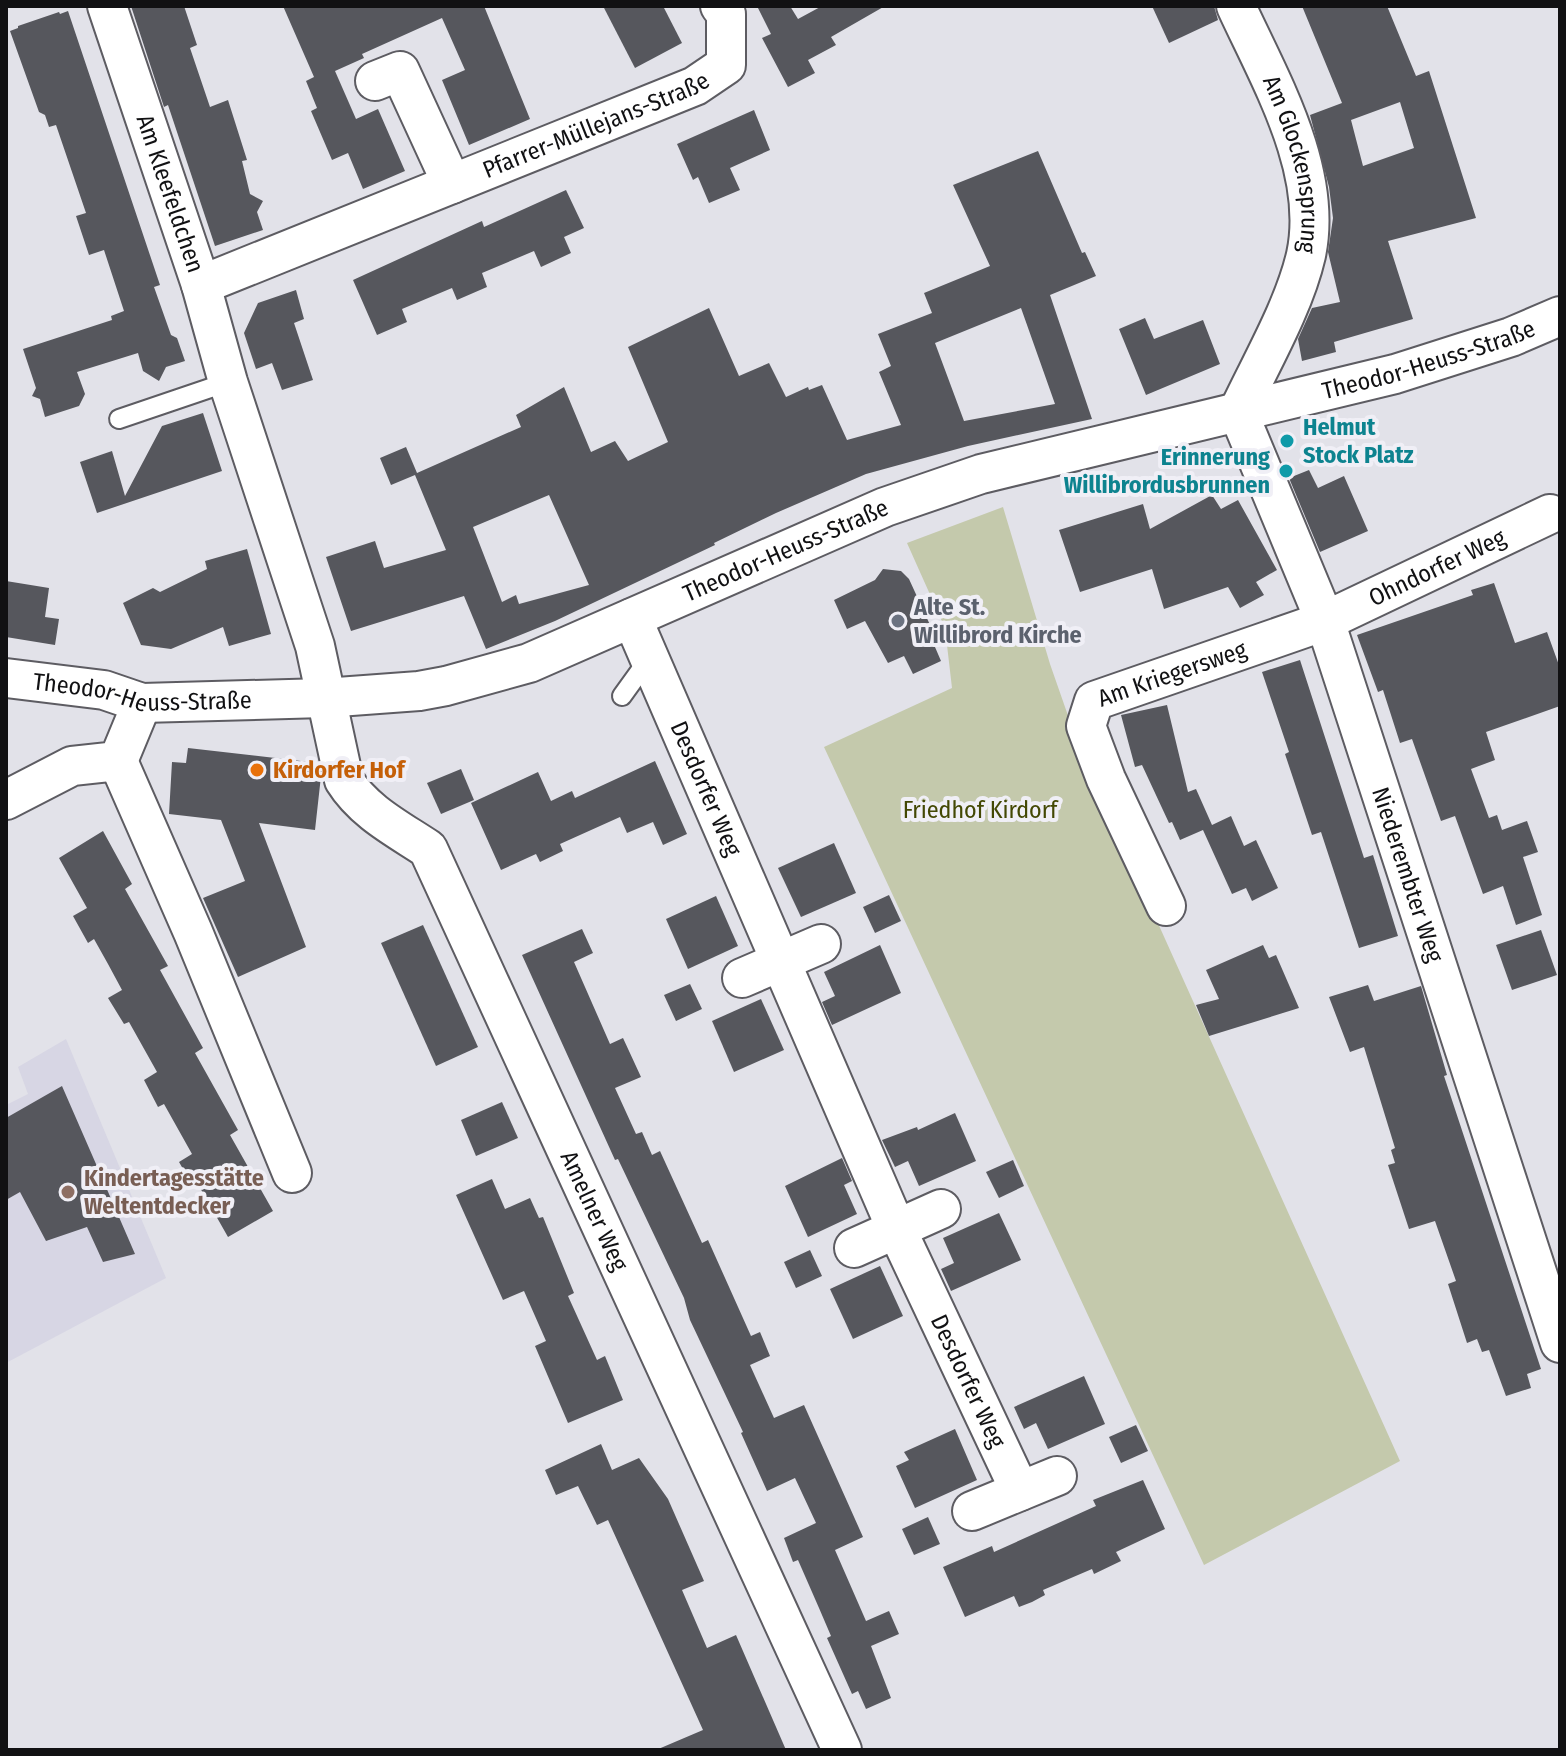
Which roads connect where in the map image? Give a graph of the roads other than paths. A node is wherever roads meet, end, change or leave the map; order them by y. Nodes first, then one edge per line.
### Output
1 (107, 6) edge
2 (720, 6) edge
3 (1236, 6) edge
4 (400, 71) dead end
5 (452, 184) junction
6 (201, 285) junction
7 (1560, 316) edge
8 (228, 382) junction
9 (1238, 412) junction
10 (119, 419) dead end
11 (1550, 514) dead end
12 (632, 618) junction
13 (1325, 621) junction
14 (648, 660) junction
15 (6, 678) edge
16 (622, 696) dead end
17 (324, 698) junction
18 (142, 703) junction
19 (118, 761) junction
20 (6, 800) edge
21 (1166, 906) dead end
22 (821, 944) dead end
23 (781, 961) junction
24 (742, 978) dead end
25 (292, 1173) dead end
26 (941, 1209) dead end
27 (896, 1228) junction
28 (854, 1248) dead end
29 (1560, 1343) edge
30 (1057, 1476) dead end
31 (1020, 1491) junction
32 (972, 1511) dead end
33 (842, 1750) edge

1 - 6 street, Am Kleefeldchen
2 - 5 street, Pfarrer-Müllejans-Straße
3 - 9 street, Am Glockensprung
4 - 5 street, Pfarrer-Müllejans-Straße
5 - 6 street, Pfarrer-Müllejans-Straße
6 - 8 street, Am Kleefeldchen
7 - 9 street, Theodor-Heuss-Straße
8 - 10 lane
8 - 17 street, Am Kleefeldchen
9 - 12 street, Theodor-Heuss-Straße
9 - 13 street, Niederembter Weg
11 - 13 street, Ohndorfer Weg
12 - 14 street, Desdorfer Weg
12 - 17 street, Theodor-Heuss-Straße
13 - 21 street, Am Kriegersweg
13 - 29 street, Niederembter Weg
14 - 16 lane
14 - 23 street, Desdorfer Weg
15 - 18 street, Theodor-Heuss-Straße
17 - 18 street, Theodor-Heuss-Straße
17 - 33 street, Amelner Weg
18 - 19 street
19 - 20 street
19 - 25 street
22 - 23 street
23 - 24 street
23 - 27 street, Desdorfer Weg
26 - 27 street
27 - 28 street
27 - 31 street, Desdorfer Weg
30 - 31 street
31 - 32 street

